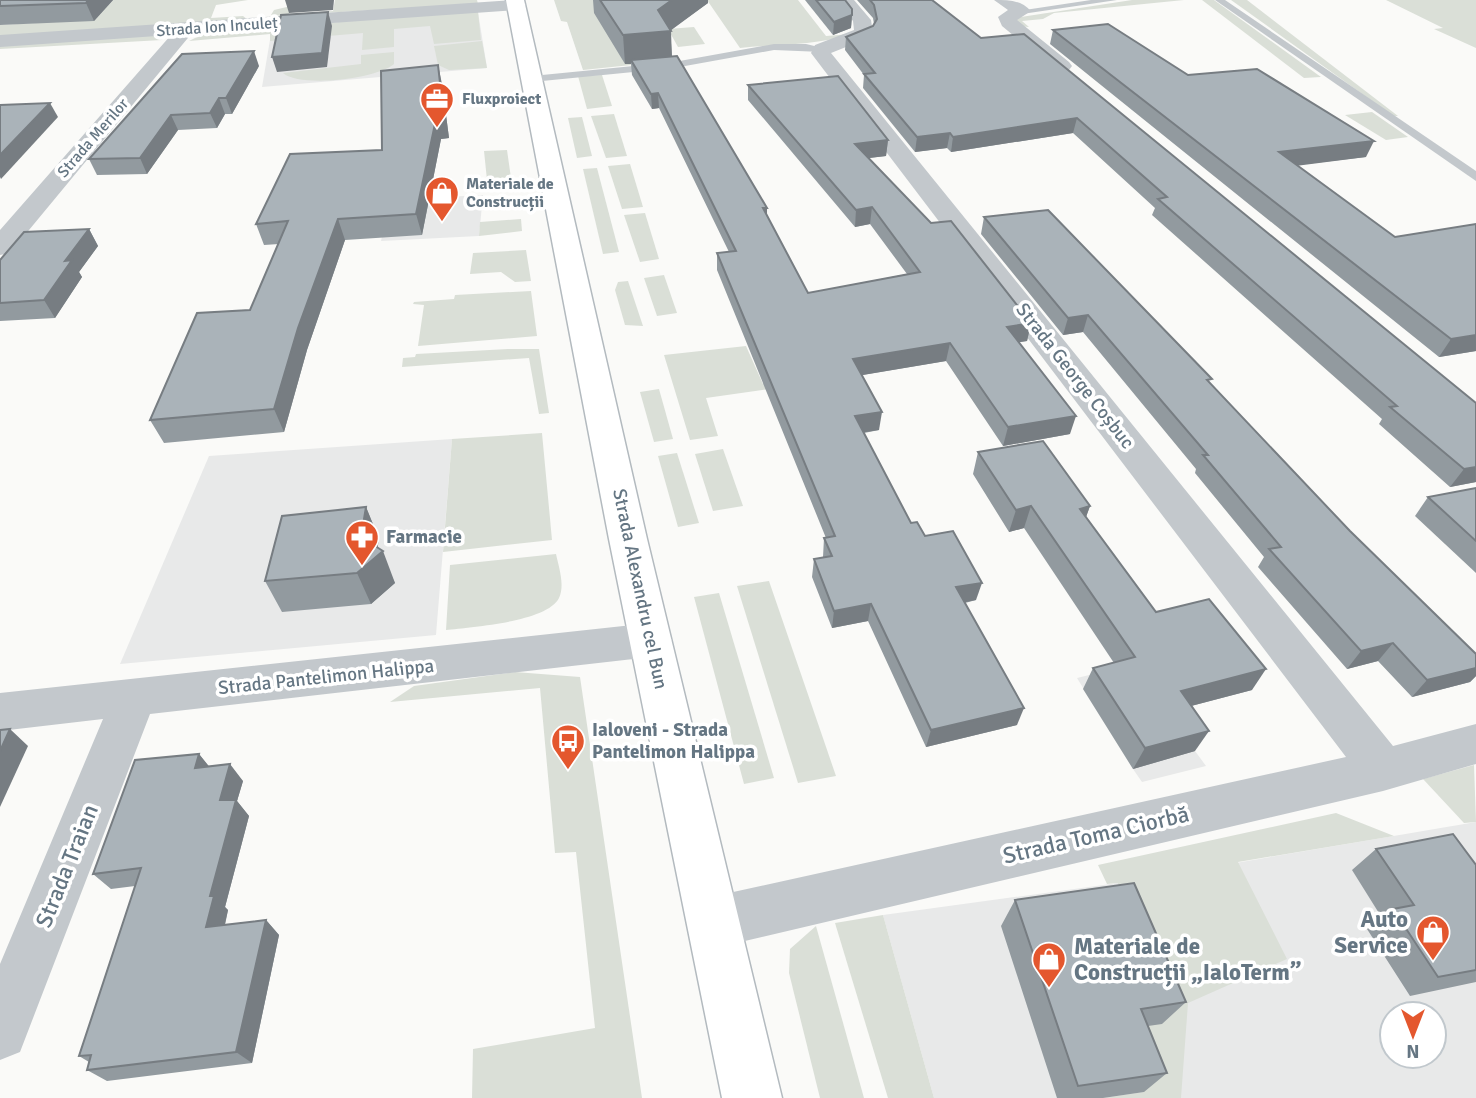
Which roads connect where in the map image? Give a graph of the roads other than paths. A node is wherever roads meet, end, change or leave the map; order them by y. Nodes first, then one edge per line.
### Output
1 (845, 0) edge
2 (1113, 0) edge
3 (1219, 0) edge
4 (516, 3) edge
5 (1012, 6) edge
6 (186, 29) junction
7 (0, 41) edge
8 (822, 49) junction
9 (1076, 77) edge
10 (532, 79) junction
11 (1476, 177) edge
12 (0, 247) edge
13 (651, 640) junction
14 (134, 699) junction
15 (0, 712) edge
16 (1476, 744) edge
17 (1382, 770) junction
18 (715, 922) junction
19 (0, 1032) edge
20 (752, 1098) edge

1 - 8 street
2 - 5 lane
3 - 11 lane
4 - 6 street, Strada Ion Inculeț
4 - 10 main road, Strada Alexandru cel Bun
5 - 9 street
6 - 7 street, Strada Ion Inculeț
6 - 12 street, Strada Merilor
8 - 10 lane
8 - 17 street, Strada George Coșbuc
10 - 13 main road, Strada Alexandru cel Bun
13 - 14 street, Strada Pantelimon Halippa
13 - 18 main road, Strada Alexandru cel Bun
14 - 15 street, Strada Pantelimon Halippa
14 - 19 street, Strada Traian
16 - 17 street, Strada Toma Ciorbă
17 - 18 street, Strada Toma Ciorbă
18 - 20 main road, Strada Alexandru cel Bun

